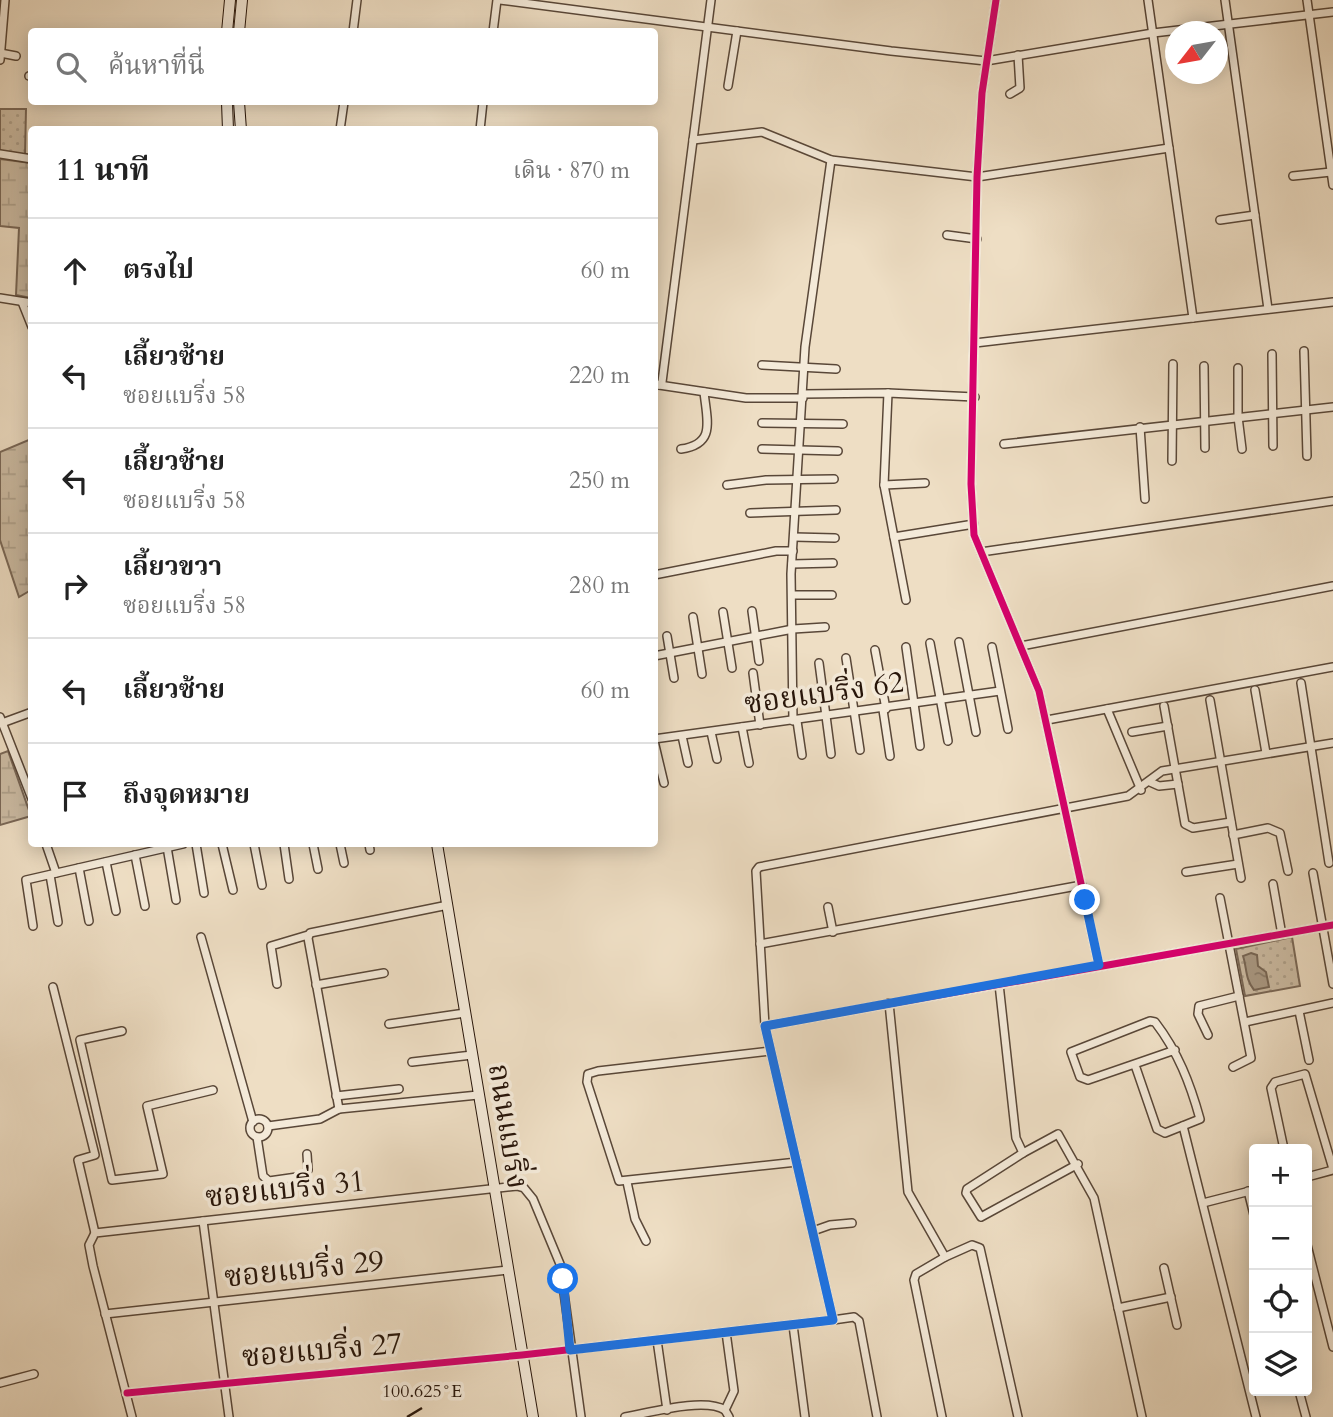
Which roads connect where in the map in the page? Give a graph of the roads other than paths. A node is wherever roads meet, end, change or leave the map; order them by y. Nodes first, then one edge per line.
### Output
1 (5, 0) edge
2 (230, 0) edge
3 (242, 0) edge
4 (357, 0) edge
5 (499, 0) edge
6 (711, 0) edge
7 (996, 0) edge
8 (1149, 0) edge
9 (1225, 0) edge
10 (1307, 0) edge
11 (1333, 12) edge
12 (1310, 15) junction
13 (1228, 21) edge
14 (1228, 24) joint
15 (708, 27) junction
16 (228, 28) edge
17 (239, 28) edge
18 (354, 28) edge
19 (494, 28) edge
20 (737, 31) junction
21 (1165, 32) edge
22 (1153, 33) junction
23 (0, 53) edge
24 (1018, 55) junction
25 (16, 56) dead end
26 (0, 60) edge
27 (986, 61) junction
28 (728, 86) dead end
29 (1010, 94) dead end
30 (227, 105) edge
31 (239, 105) edge
32 (344, 105) edge
33 (483, 105) edge
34 (228, 126) edge
35 (241, 126) edge
36 (341, 126) edge
37 (480, 126) edge
38 (693, 140) junction
39 (1169, 148) junction
40 (0, 154) edge
41 (28, 158) edge
42 (831, 160) junction
43 (1331, 172) junction
44 (1293, 176) dead end
45 (978, 177) junction
46 (1333, 185) edge
47 (1255, 215) junction
48 (1220, 220) dead end
49 (947, 235) dead end
50 (977, 239) junction
51 (0, 298) edge
52 (22, 302) junction
53 (1333, 302) edge
54 (28, 303) edge
55 (1268, 309) junction
56 (28, 317) edge
57 (1193, 318) junction
58 (975, 343) junction
59 (1304, 351) dead end
60 (1272, 354) dead end
61 (1173, 364) dead end
62 (762, 365) dead end
63 (1205, 366) dead end
64 (804, 367) junction
65 (1238, 368) dead end
66 (836, 369) dead end
67 (658, 385) edge
68 (658, 386) edge
69 (704, 393) junction
70 (888, 393) junction
71 (803, 396) junction
72 (975, 397) junction
73 (1333, 407) edge
74 (1306, 410) junction
75 (1272, 413) junction
76 (1238, 416) junction
77 (1203, 420) junction
78 (762, 423) dead end
79 (802, 423) junction
80 (1173, 423) junction
81 (843, 424) dead end
82 (1140, 427) junction
83 (1004, 444) dead end
84 (1273, 446) dead end
85 (1205, 448) dead end
86 (681, 449) dead end
87 (762, 449) dead end
88 (1242, 449) dead end
89 (801, 451) junction
90 (838, 451) dead end
91 (1307, 456) dead end
92 (1172, 461) dead end
93 (834, 479) dead end
94 (799, 481) junction
95 (925, 483) dead end
96 (727, 485) dead end
97 (884, 485) junction
98 (1145, 499) dead end
99 (1333, 501) edge
100 (836, 510) dead end
101 (797, 511) junction
102 (750, 513) dead end
103 (974, 524) junction
104 (794, 537) junction
105 (894, 537) junction
106 (835, 538) dead end
107 (793, 551) junction
108 (981, 552) junction
109 (833, 563) dead end
110 (792, 564) junction
111 (658, 574) edge
112 (1333, 586) edge
113 (792, 595) junction
114 (832, 595) dead end
115 (906, 600) dead end
116 (752, 611) dead end
117 (723, 612) dead end
118 (693, 617) dead end
119 (825, 627) dead end
120 (793, 630) junction
121 (667, 635) dead end
122 (755, 637) junction
123 (728, 642) junction
124 (959, 642) dead end
125 (930, 643) dead end
126 (1021, 646) junction
127 (906, 647) dead end
128 (698, 648) junction
129 (992, 648) dead end
130 (876, 650) dead end
131 (670, 654) junction
132 (658, 656) edge
133 (846, 658) dead end
134 (759, 661) dead end
135 (819, 663) dead end
136 (1333, 667) edge
137 (732, 668) dead end
138 (753, 673) dead end
139 (702, 674) dead end
140 (674, 678) dead end
141 (1301, 683) dead end
142 (1255, 690) dead end
143 (1000, 691) junction
144 (968, 696) junction
145 (1210, 700) dead end
146 (940, 701) junction
147 (914, 705) junction
148 (1164, 706) dead end
149 (885, 709) junction
150 (1107, 709) junction
151 (28, 713) edge
152 (855, 714) junction
153 (826, 717) junction
154 (1, 720) edge
155 (1047, 720) junction
156 (795, 721) junction
157 (760, 725) junction
158 (1168, 726) junction
159 (742, 727) junction
160 (1008, 729) dead end
161 (711, 732) junction
162 (976, 732) dead end
163 (1132, 732) dead end
164 (682, 736) junction
165 (658, 739) edge
166 (948, 741) dead end
167 (1333, 743) edge
168 (920, 746) dead end
169 (1310, 747) junction
170 (860, 750) dead end
171 (1266, 753) junction
172 (831, 754) dead end
173 (802, 755) dead end
174 (890, 756) dead end
175 (658, 757) edge
176 (717, 759) dead end
177 (1221, 761) junction
178 (688, 763) dead end
179 (749, 763) dead end
180 (1175, 769) junction
181 (1150, 782) junction
182 (664, 783) dead end
183 (1178, 783) junction
184 (28, 789) edge
185 (1141, 790) junction
186 (1065, 807) junction
187 (1231, 822) junction
188 (1233, 835) junction
189 (47, 847) edge
190 (167, 847) joint
191 (196, 847) edge
192 (223, 847) edge
193 (255, 847) edge
194 (284, 847) edge
195 (314, 847) edge
196 (341, 847) edge
197 (438, 847) edge
198 (135, 855) junction
199 (106, 862) junction
200 (344, 863) dead end
201 (1329, 863) dead end
202 (1238, 864) junction
203 (79, 868) junction
204 (318, 869) dead end
205 (1288, 871) dead end
206 (1186, 872) dead end
207 (1313, 873) dead end
208 (53, 874) junction
209 (1241, 878) dead end
210 (289, 879) dead end
211 (1273, 884) dead end
212 (262, 885) dead end
213 (1082, 885) junction
214 (233, 890) dead end
215 (204, 893) dead end
216 (1220, 898) dead end
217 (176, 900) dead end
218 (145, 905) dead end
219 (448, 905) junction
220 (828, 907) dead end
221 (116, 911) dead end
222 (89, 921) dead end
223 (58, 922) dead end
224 (1333, 925) edge
225 (33, 926) dead end
226 (1322, 927) junction
227 (833, 932) junction
228 (308, 935) junction
229 (1282, 935) junction
230 (201, 937) dead end
231 (760, 944) junction
232 (1230, 945) junction
233 (1099, 965) junction
234 (384, 973) dead end
235 (277, 984) dead end
236 (999, 984) junction
237 (1333, 984) edge
238 (316, 985) junction
239 (53, 987) dead end
240 (1239, 996) junction
241 (889, 1003) junction
242 (1333, 1003) edge
243 (1299, 1011) junction
244 (465, 1013) junction
245 (1245, 1022) junction
246 (389, 1024) dead end
247 (765, 1026) junction
248 (122, 1031) dead end
249 (1208, 1035) dead end
250 (1175, 1050) junction
251 (770, 1051) junction
252 (472, 1055) junction
253 (1309, 1060) dead end
254 (412, 1062) dead end
255 (1135, 1065) junction
256 (1233, 1067) dead end
257 (399, 1089) dead end
258 (213, 1090) dead end
259 (478, 1095) junction
260 (336, 1096) junction
261 (339, 1109) junction
262 (253, 1122) junction
263 (268, 1126) junction
264 (1183, 1126) junction
265 (257, 1138) junction
266 (1283, 1144) edge
267 (1023, 1153) junction
268 (307, 1154) dead end
269 (797, 1161) junction
270 (1078, 1164) junction
271 (1333, 1170) edge
272 (1312, 1176) edge
273 (627, 1182) junction
274 (494, 1189) junction
275 (1249, 1191) edge
276 (1203, 1203) junction
277 (203, 1221) junction
278 (852, 1223) dead end
279 (813, 1231) junction
280 (95, 1233) junction
281 (646, 1241) dead end
282 (945, 1257) junction
283 (1312, 1265) edge
284 (1164, 1268) dead end
285 (508, 1270) junction
286 (1171, 1297) junction
287 (214, 1302) junction
288 (1118, 1308) junction
289 (105, 1314) junction
290 (833, 1320) junction
291 (793, 1325) junction
292 (1177, 1325) dead end
293 (726, 1332) junction
294 (657, 1340) junction
295 (1333, 1348) edge
296 (570, 1350) junction
297 (522, 1355) junction
298 (34, 1374) dead end
299 (223, 1382) junction
300 (0, 1383) edge
301 (127, 1393) junction
302 (1301, 1396) edge
303 (663, 1413) edge
304 (727, 1413) edge
305 (132, 1417) edge
306 (229, 1417) edge
307 (533, 1417) edge
308 (581, 1417) edge
309 (625, 1417) edge
310 (805, 1417) edge
311 (877, 1417) edge
312 (942, 1417) edge
313 (1018, 1417) edge
314 (1142, 1417) edge
315 (1256, 1417) edge
316 (1307, 1417) edge

1 - 23 street
2 - 16 main road
3 - 17 main road
4 - 18 street
5 - 15 street
5 - 19 street
6 - 15 street
7 - 27 street
8 - 22 street
9 - 13 street
10 - 12 street
11 - 12 street
12 - 14 street
12 - 43 street
14 - 47 street
15 - 20 street
15 - 38 street
20 - 27 street
20 - 28 street
21 - 22 street
22 - 24 street
22 - 39 street
23 - 25 street
23 - 26 street
24 - 27 street
24 - 29 street
27 - 45 street
30 - 34 main road
31 - 35 main road
32 - 36 street
33 - 37 street
38 - 42 street
38 - 67 street
39 - 45 street
39 - 57 street
40 - 41 street
42 - 45 street
42 - 64 street
43 - 44 street
43 - 46 street
45 - 50 street
47 - 48 street
47 - 55 street
49 - 50 street
50 - 58 street
51 - 52 street
52 - 54 street
52 - 56 street
53 - 55 street
55 - 57 street
57 - 58 street
58 - 72 street
59 - 74 street
60 - 75 street
61 - 80 street
62 - 64 street
63 - 77 street
64 - 66 street
64 - 71 street
65 - 76 street
68 - 69 street
69 - 71 street
69 - 86 street
70 - 71 street
70 - 72 street
70 - 97 street
71 - 79 street
72 - 103 street
73 - 74 street
74 - 75 street
74 - 91 street
75 - 76 street
75 - 84 street
76 - 77 street
76 - 88 street
77 - 80 street
77 - 85 street
78 - 79 street
79 - 81 street
79 - 89 street
80 - 82 street
80 - 92 street
82 - 83 street
82 - 98 street
87 - 89 street
89 - 90 street
89 - 94 street
93 - 94 street
94 - 96 street
94 - 101 street
95 - 97 street
97 - 105 street
99 - 108 street
100 - 101 street
101 - 102 street
101 - 104 street
103 - 105 street
103 - 108 street
104 - 106 street
104 - 107 street
105 - 115 street
107 - 110 street
107 - 111 street
108 - 126 street
109 - 110 street
110 - 113 street
112 - 126 street
113 - 114 street
113 - 120 street
116 - 122 street
117 - 123 street
118 - 128 street
119 - 120 street
120 - 122 street
120 - 156 street
121 - 131 street
122 - 123 street
122 - 134 street
123 - 128 street
123 - 137 street
124 - 144 street
125 - 146 street
126 - 155 street
127 - 147 street
128 - 131 street
128 - 139 street
129 - 143 street
130 - 149 street
131 - 132 street
131 - 140 street
133 - 152 street
135 - 153 street
136 - 150 street
138 - 157 street
141 - 169 street
142 - 171 street
143 - 144 street, ซอยแบริ่ง 62
143 - 160 street
144 - 146 street, ซอยแบริ่ง 62
144 - 162 street
145 - 177 street
146 - 147 street, ซอยแบริ่ง 62
146 - 166 street
147 - 149 street, ซอยแบริ่ง 62
147 - 168 street
148 - 158 street
149 - 152 street, ซอยแบริ่ง 62
149 - 174 street
150 - 155 street
150 - 185 street
151 - 154 street
152 - 153 street, ซอยแบริ่ง 62
152 - 170 street
153 - 156 street, ซอยแบริ่ง 62
153 - 172 street
154 - 184 street
155 - 186 street
156 - 157 street, ซอยแบริ่ง 62
156 - 173 street
157 - 159 street, ซอยแบริ่ง 62
158 - 163 street
158 - 180 street
159 - 161 street, ซอยแบริ่ง 62
159 - 179 street
161 - 164 street, ซอยแบริ่ง 62
161 - 176 street
164 - 165 street, ซอยแบริ่ง 62
164 - 178 street
167 - 169 street
169 - 171 street
169 - 201 street
171 - 177 street
175 - 182 street
177 - 180 street
177 - 187 street
180 - 181 street
180 - 183 street
181 - 183 street
181 - 185 street
183 - 187 street
185 - 186 street
186 - 213 street
186 - 231 street
187 - 188 street
188 - 202 street
188 - 205 street
189 - 208 street
190 - 198 street
190 - 217 street
191 - 215 street
192 - 214 street
193 - 212 street
194 - 210 street
195 - 204 street
196 - 200 street
197 - 219 main road, ถนนแบริ่ง
198 - 199 street
198 - 218 street
199 - 203 street
199 - 221 street
202 - 206 street
202 - 209 street
203 - 208 street
203 - 222 street
207 - 226 street
208 - 223 street
208 - 225 street
211 - 229 street
213 - 227 street
213 - 233 street
216 - 232 street
219 - 228 street
219 - 244 main road, ถนนแบริ่ง
220 - 227 street
224 - 226 street
226 - 229 street
226 - 237 street
227 - 231 street
228 - 235 street
228 - 238 street
229 - 232 street
230 - 262 street
231 - 247 street
232 - 233 street
232 - 240 street
233 - 236 street
234 - 238 street
236 - 241 street
236 - 267 street
238 - 260 street
239 - 280 street
240 - 245 street
240 - 249 street
241 - 247 street
241 - 282 street
242 - 243 street
243 - 245 street
243 - 253 street
244 - 246 street
244 - 252 main road, ถนนแบริ่ง
245 - 256 street
247 - 251 street
248 - 258 street
250 - 255 street
250 - 255 street
250 - 264 street
251 - 269 street
251 - 273 street
252 - 254 street
252 - 259 main road, ถนนแบริ่ง
255 - 264 street
257 - 260 street
259 - 261 street
259 - 274 main road, ถนนแบริ่ง
260 - 261 street
261 - 263 street
262 - 263 street
262 - 265 street
263 - 265 street
264 - 276 street
265 - 268 street
266 - 271 street
267 - 270 street
267 - 270 street
269 - 273 street
269 - 279 street
270 - 288 street
271 - 272 street
273 - 281 street
274 - 277 street, ซอยแบริ่ง 31
274 - 285 main road, ถนนแบริ่ง
274 - 296 street, ซอยแบริ่ง 31
275 - 276 street
276 - 315 street
277 - 280 street, ซอยแบริ่ง 31
277 - 287 street
278 - 279 street
279 - 290 street
280 - 289 street
282 - 312 street
282 - 313 street
283 - 295 street
284 - 286 street
285 - 287 street, ซอยแบริ่ง 29
285 - 297 main road, ถนนแบริ่ง
286 - 288 street
286 - 292 street
287 - 289 street, ซอยแบริ่ง 29
287 - 299 street
288 - 314 street
289 - 301 street
290 - 291 street, ซอยแบริ่ง 27
290 - 311 street
291 - 293 street, ซอยแบริ่ง 27
291 - 310 street
293 - 294 street, ซอยแบริ่ง 27
293 - 304 street
294 - 296 street, ซอยแบริ่ง 27
294 - 303 street
296 - 297 street, ซอยแบริ่ง 27
296 - 308 street
297 - 299 street, ซอยแบริ่ง 27
297 - 307 main road, ถนนแบริ่ง
298 - 300 street
299 - 301 street, ซอยแบริ่ง 27
299 - 306 street
301 - 305 street
302 - 316 street
303 - 304 street
303 - 309 street

